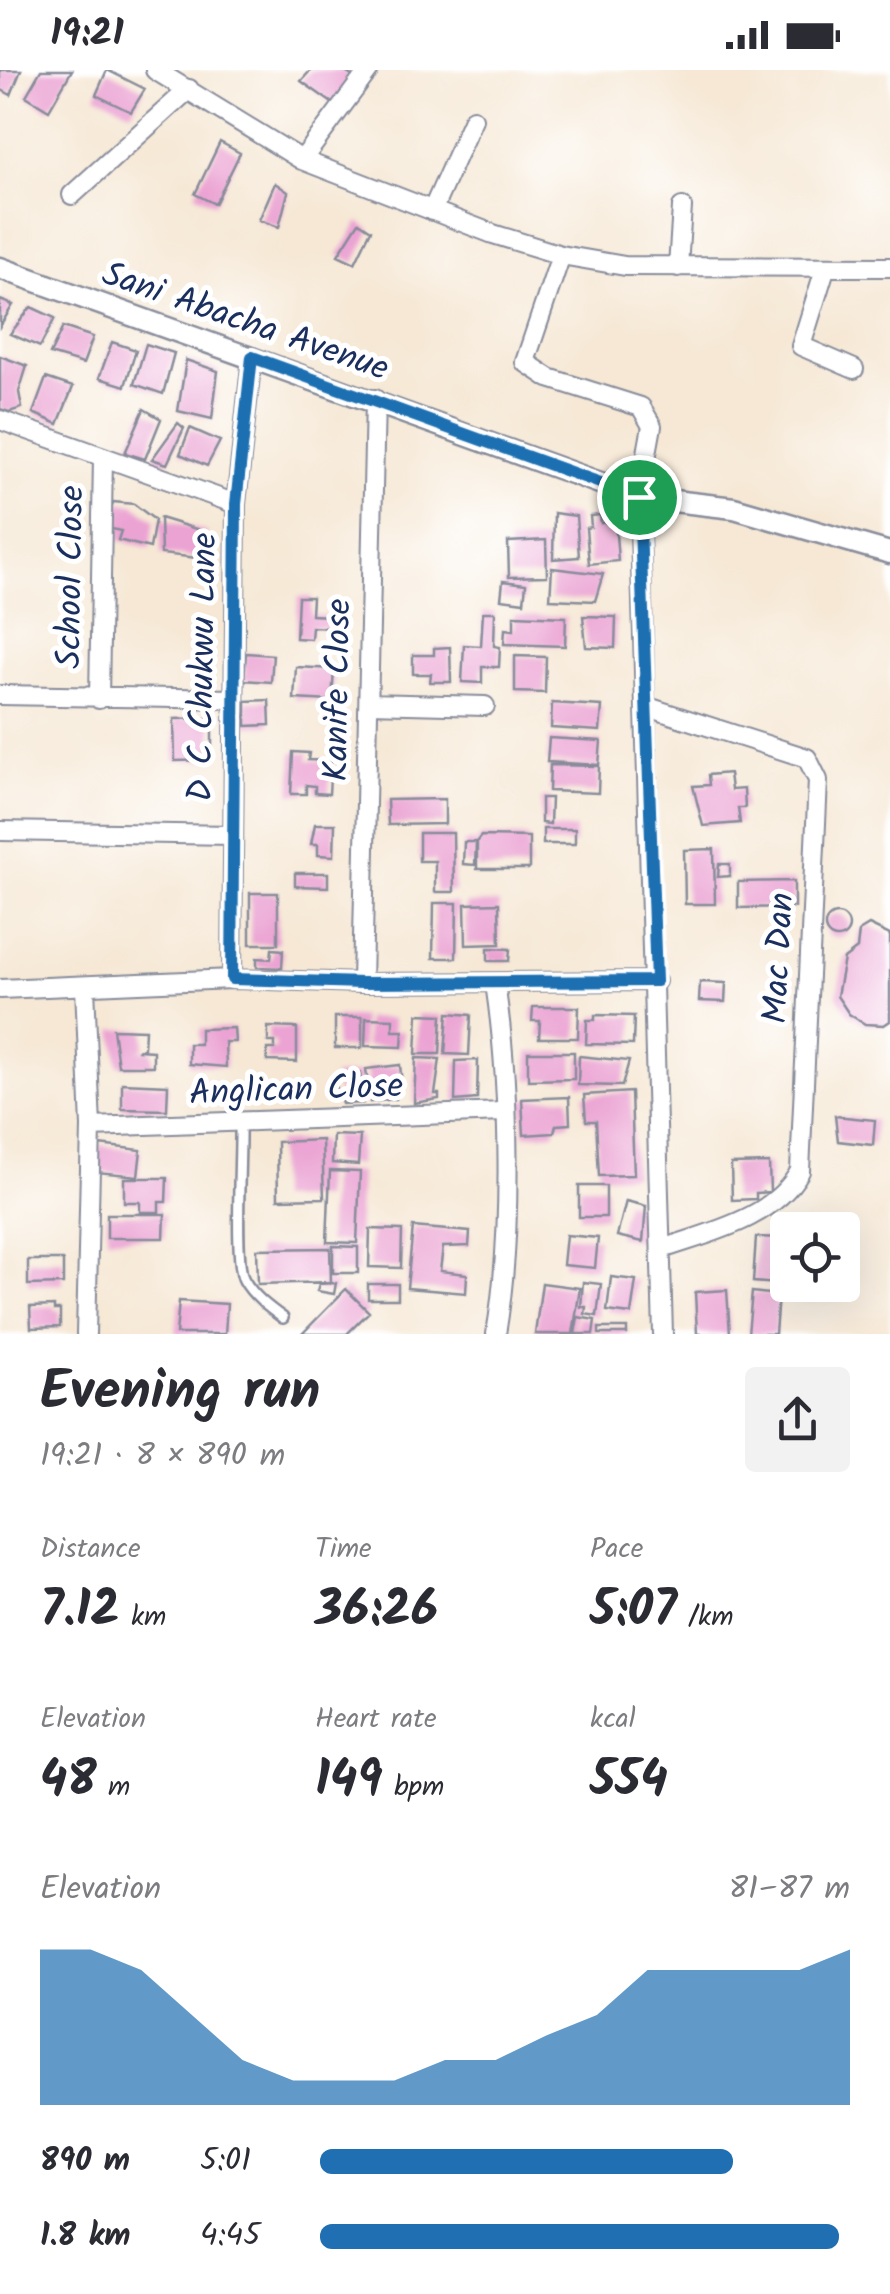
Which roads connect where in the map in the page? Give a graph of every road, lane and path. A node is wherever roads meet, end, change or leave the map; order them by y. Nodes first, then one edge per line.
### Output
1 (155, 70) edge
2 (369, 70) edge
3 (189, 89) junction
4 (473, 119) dead end
5 (302, 160) junction
6 (72, 195) dead end
7 (682, 208) dead end
8 (432, 210) junction
9 (561, 255) junction
10 (678, 267) junction
11 (890, 267) edge
12 (0, 268) edge
13 (825, 269) junction
14 (252, 357) junction
15 (854, 369) dead end
16 (375, 398) junction
17 (0, 420) edge
18 (103, 456) junction
19 (639, 497) junction
20 (236, 504) junction
21 (890, 553) edge
22 (0, 696) edge
23 (99, 698) junction
24 (234, 700) junction
25 (369, 703) junction
26 (484, 706) dead end
27 (645, 706) junction
28 (0, 832) edge
29 (232, 834) junction
30 (232, 979) junction
31 (656, 981) junction
32 (362, 983) junction
33 (495, 983) junction
34 (85, 986) junction
35 (0, 988) edge
36 (504, 1112) junction
37 (240, 1124) junction
38 (91, 1127) junction
39 (662, 1249) junction
40 (283, 1318) dead end
41 (86, 1334) edge
42 (496, 1334) edge
43 (663, 1334) edge

1 - 3 street
2 - 5 street
3 - 5 street
3 - 6 street
4 - 8 street
5 - 8 street
7 - 10 street
8 - 9 street
9 - 10 street
9 - 19 street
10 - 13 street
11 - 13 street
12 - 14 street, Sani Abacha Avenue
13 - 15 street
14 - 16 street, Sani Abacha Avenue
14 - 20 street, D C Chukwu Lane
16 - 19 street, Sani Abacha Avenue
16 - 25 street, Kanife Close
17 - 18 street
18 - 20 street
18 - 23 street, School Close
19 - 21 street, Sani Abacha Avenue
19 - 27 street
20 - 24 street, D C Chukwu Lane
22 - 23 street
23 - 24 street
24 - 29 street, D C Chukwu Lane
25 - 26 street
25 - 32 street, Kanife Close
27 - 31 street
27 - 39 street, Mac Dan
28 - 29 street
29 - 30 street, D C Chukwu Lane
30 - 32 street
30 - 34 street
31 - 33 street
31 - 39 street
32 - 33 street
33 - 36 street
34 - 35 street
34 - 38 street
36 - 37 street, Anglican Close
36 - 42 street
37 - 38 street, Anglican Close
37 - 40 lane
38 - 41 street
39 - 43 street

